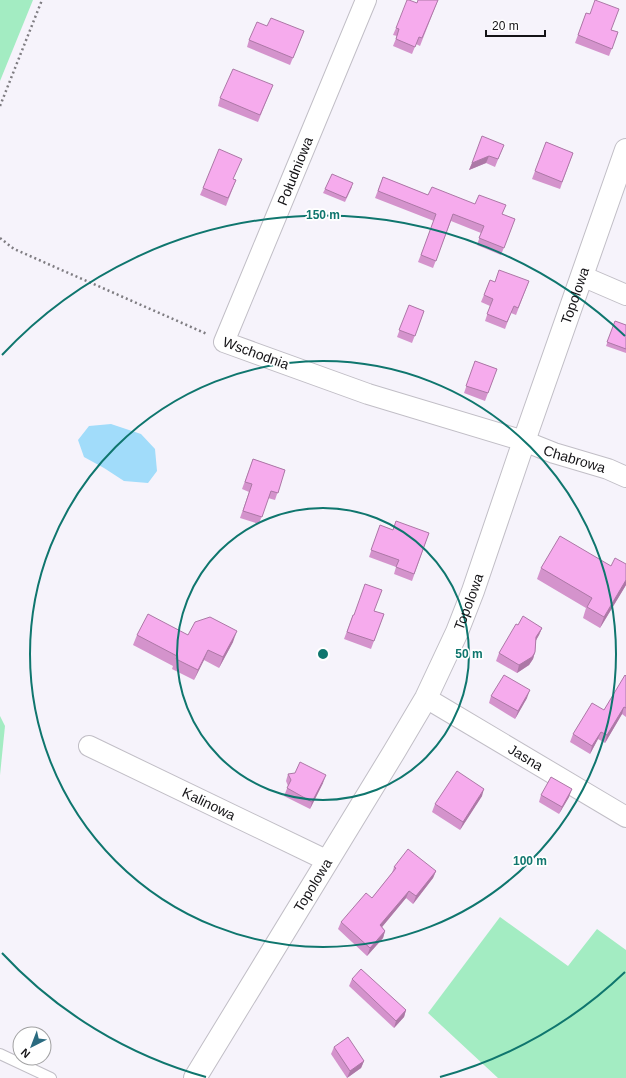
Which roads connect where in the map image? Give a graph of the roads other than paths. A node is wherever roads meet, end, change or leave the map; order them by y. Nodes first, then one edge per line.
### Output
1 (366, 0) edge
2 (626, 150) edge
3 (582, 276) junction
4 (626, 294) edge
5 (224, 342) joint
6 (524, 441) junction
7 (626, 477) edge
8 (426, 698) junction
9 (90, 746) dead end
10 (626, 817) edge
11 (328, 861) junction
12 (0, 1054) edge
13 (51, 1078) edge
14 (195, 1078) edge

1 - 5 street, Południowa
2 - 3 street, Topolowa
3 - 4 street
3 - 6 street, Topolowa
5 - 6 street, Wschodnia
6 - 7 street, Chabrowa
6 - 8 street, Topolowa
8 - 10 street, Jasna
8 - 11 street, Topolowa
9 - 11 street, Kalinowa
11 - 14 street, Topolowa
12 - 13 lane

